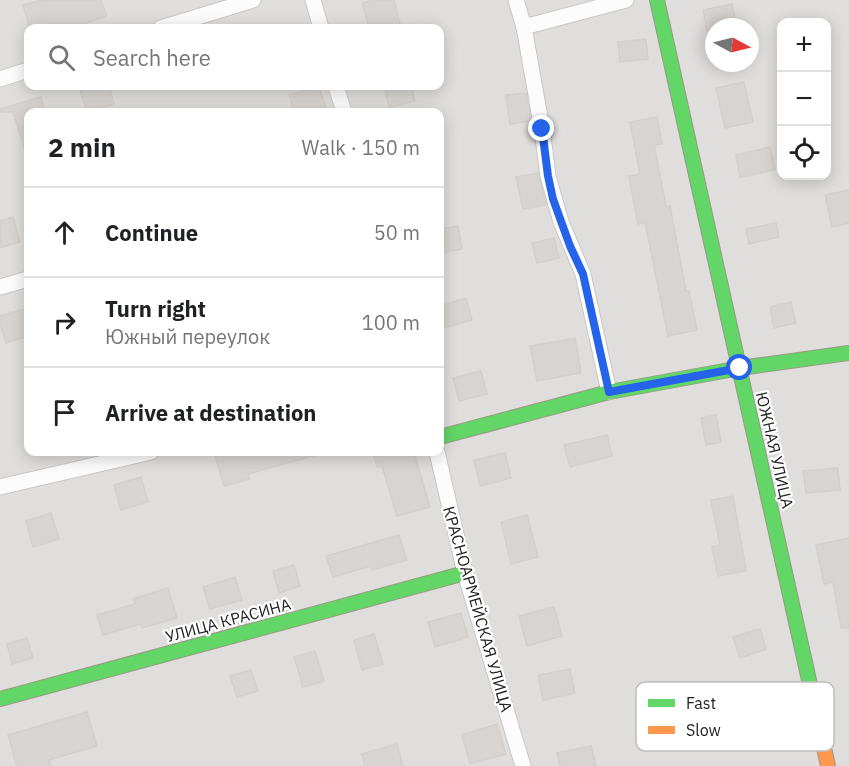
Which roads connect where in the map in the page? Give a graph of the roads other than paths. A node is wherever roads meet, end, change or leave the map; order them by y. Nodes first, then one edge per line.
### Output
1 (253, 0) edge
2 (313, 0) edge
3 (516, 0) edge
4 (626, 0) edge
5 (657, 0) edge
6 (174, 24) edge
7 (320, 24) edge
8 (524, 27) junction
9 (24, 71) edge
10 (0, 79) edge
11 (337, 90) edge
12 (343, 108) edge
13 (24, 280) edge
14 (0, 286) edge
15 (849, 353) edge
16 (740, 368) junction
17 (609, 392) junction
18 (444, 436) edge
19 (135, 456) edge
20 (438, 456) edge
21 (0, 488) edge
22 (465, 573) junction
23 (809, 682) edge
24 (0, 699) edge
25 (825, 751) edge
26 (523, 766) edge
27 (828, 766) edge

1 - 6 street
2 - 7 street
3 - 8 street
4 - 8 street
5 - 16 street, ЮЖНАЯ УЛИЦА
8 - 17 street
9 - 10 street
11 - 12 street
13 - 14 street
15 - 16 street
16 - 17 street
16 - 23 street, ЮЖНАЯ УЛИЦА
17 - 18 street
19 - 21 street
20 - 22 street, КРАСНОАРМЕЙСКАЯ УЛИЦА
22 - 24 street, УЛИЦА КРАСИНА
22 - 26 street, КРАСНОАРМЕЙСКАЯ УЛИЦА
25 - 27 street, ЮЖНАЯ УЛИЦА

